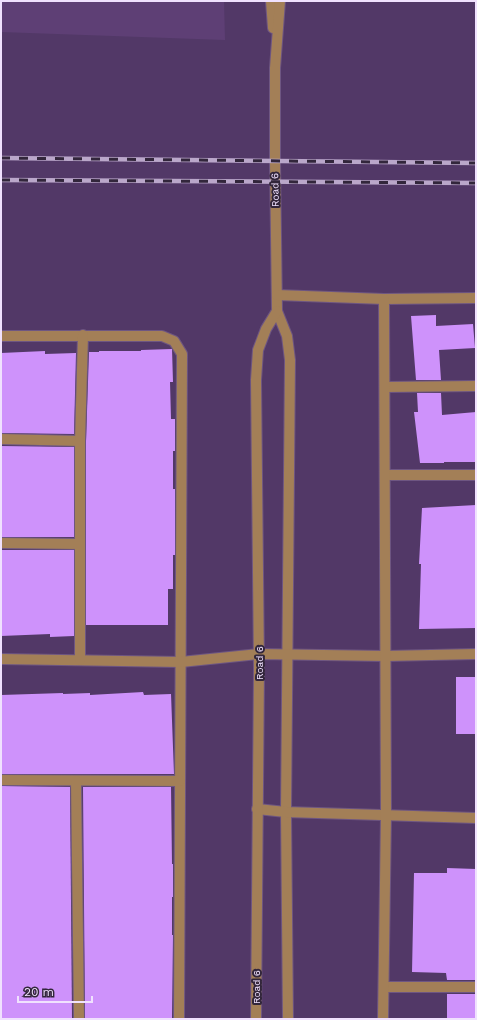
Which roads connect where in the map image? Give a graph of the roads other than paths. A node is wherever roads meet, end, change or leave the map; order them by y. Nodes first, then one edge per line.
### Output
1 (271, 1) edge
2 (280, 1) edge
3 (275, 68) junction
4 (277, 295) junction
5 (476, 298) edge
6 (384, 299) junction
7 (278, 311) junction
8 (83, 335) junction
9 (1, 336) edge
10 (476, 386) edge
11 (385, 387) junction
12 (1, 439) edge
13 (80, 441) junction
14 (385, 475) junction
15 (476, 476) edge
16 (1, 543) edge
17 (80, 544) junction
18 (259, 654) junction
19 (287, 654) junction
20 (476, 654) edge
21 (386, 656) junction
22 (1, 659) edge
23 (80, 660) junction
24 (181, 662) junction
25 (1, 780) edge
26 (76, 781) junction
27 (180, 781) junction
28 (257, 809) junction
29 (286, 812) junction
30 (386, 815) junction
31 (476, 818) edge
32 (384, 987) junction
33 (476, 987) edge
34 (79, 1019) edge
35 (178, 1019) edge
36 (256, 1019) edge
37 (288, 1019) edge
38 (383, 1019) edge

1 - 3 street, Road 6
2 - 3 street, Road 6
3 - 4 street, Road 6
4 - 6 street
4 - 7 street, Road 6
5 - 6 street
6 - 11 street
7 - 18 street, Road 6
7 - 19 street, Road 6
8 - 9 street
8 - 13 street
8 - 24 street
10 - 11 street
11 - 14 street
12 - 13 street
13 - 17 street
14 - 15 street
14 - 21 street
16 - 17 street
17 - 23 street
18 - 19 street
18 - 24 street
18 - 28 street, Road 6
19 - 21 street
19 - 29 street, Road 6
20 - 21 street
21 - 30 street
22 - 23 street
23 - 24 street
24 - 27 street
25 - 26 street
26 - 27 street
26 - 34 street
27 - 35 street
28 - 29 street
28 - 36 street, Road 6
29 - 30 street
29 - 37 street, Road 6
30 - 31 street
30 - 32 street
32 - 33 street
32 - 38 street

